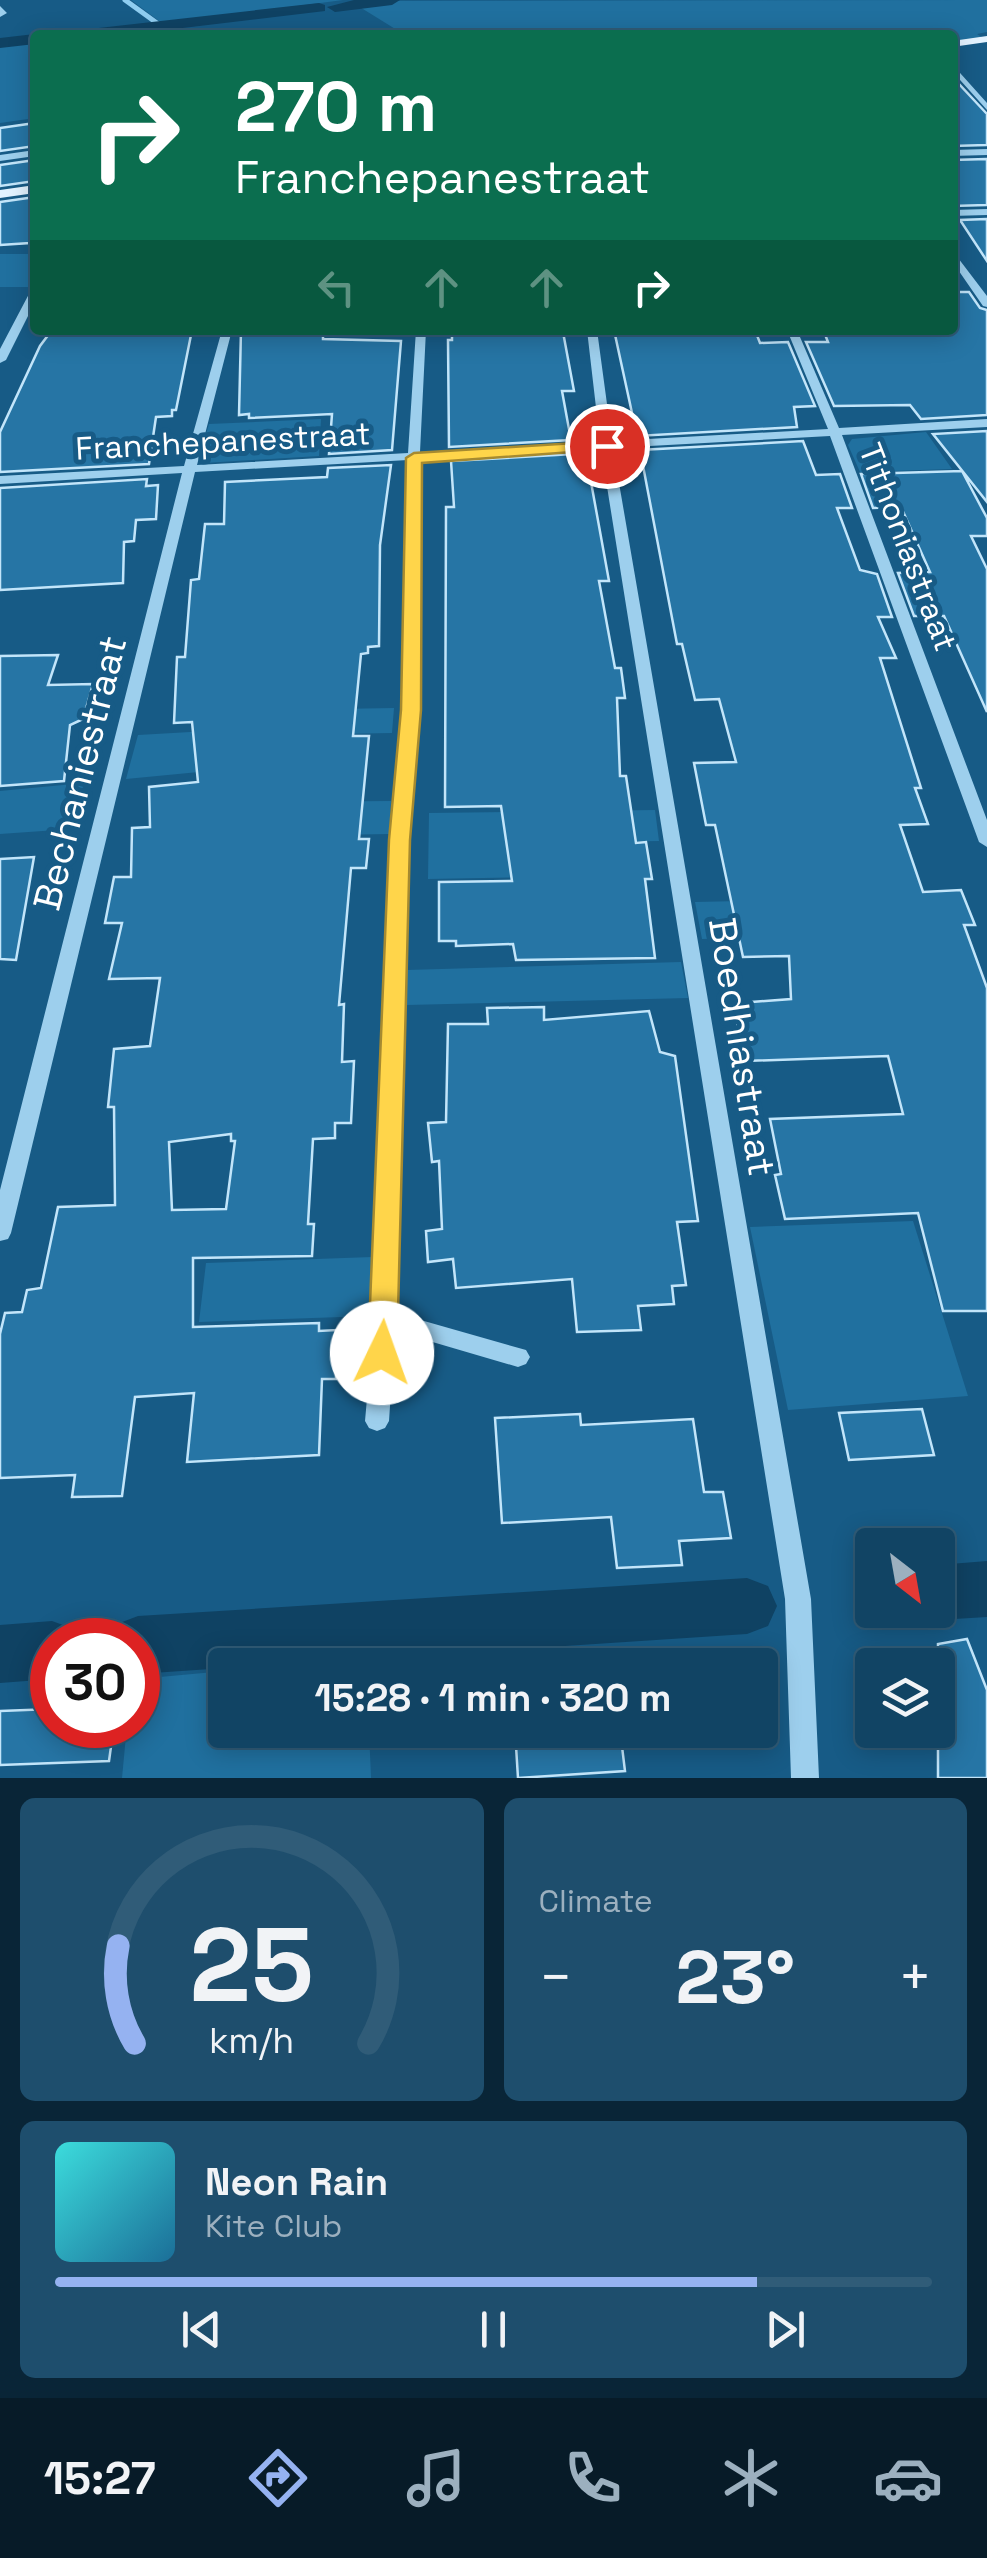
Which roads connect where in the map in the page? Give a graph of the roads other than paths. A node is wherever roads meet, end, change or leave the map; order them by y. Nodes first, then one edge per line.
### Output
1 (987, 39) edge
2 (958, 46) edge
3 (987, 47) edge
4 (958, 48) edge
5 (958, 73) edge
6 (987, 108) edge
7 (987, 152) edge
8 (30, 154) edge
9 (958, 154) edge
10 (0, 158) edge
11 (30, 180) edge
12 (0, 184) edge
13 (30, 189) edge
14 (0, 194) edge
15 (987, 212) edge
16 (958, 213) edge
17 (958, 262) edge
18 (30, 302) edge
19 (987, 304) edge
20 (226, 335) edge
21 (421, 335) edge
22 (593, 335) edge
23 (794, 335) edge
24 (0, 360) edge
25 (987, 423) edge
26 (834, 432) junction
27 (607, 446) junction
28 (414, 458) junction
29 (188, 470) junction
30 (0, 480) edge
31 (982, 816) edge
32 (987, 842) edge
33 (0, 1232) edge
34 (385, 1319) junction
35 (518, 1357) dead end
36 (377, 1421) dead end
37 (805, 1778) edge

1 - 2 main road
3 - 4 main road
5 - 6 street
7 - 9 street
8 - 10 street
11 - 12 main road
13 - 14 main road
15 - 16 street
17 - 19 street
18 - 24 street
20 - 29 street, Bechaniestraat
21 - 28 street
22 - 27 street, Boedhiastraat
23 - 26 street, Tithoniastraat
25 - 26 street, Franchepanestraat
26 - 27 street, Franchepanestraat
26 - 31 street, Tithoniastraat
27 - 28 street, Franchepanestraat
27 - 37 street, Boedhiastraat
28 - 29 street, Franchepanestraat
28 - 34 street
29 - 30 street, Franchepanestraat
29 - 33 street, Bechaniestraat
31 - 32 street, Tithoniastraat
34 - 35 street
34 - 36 street

